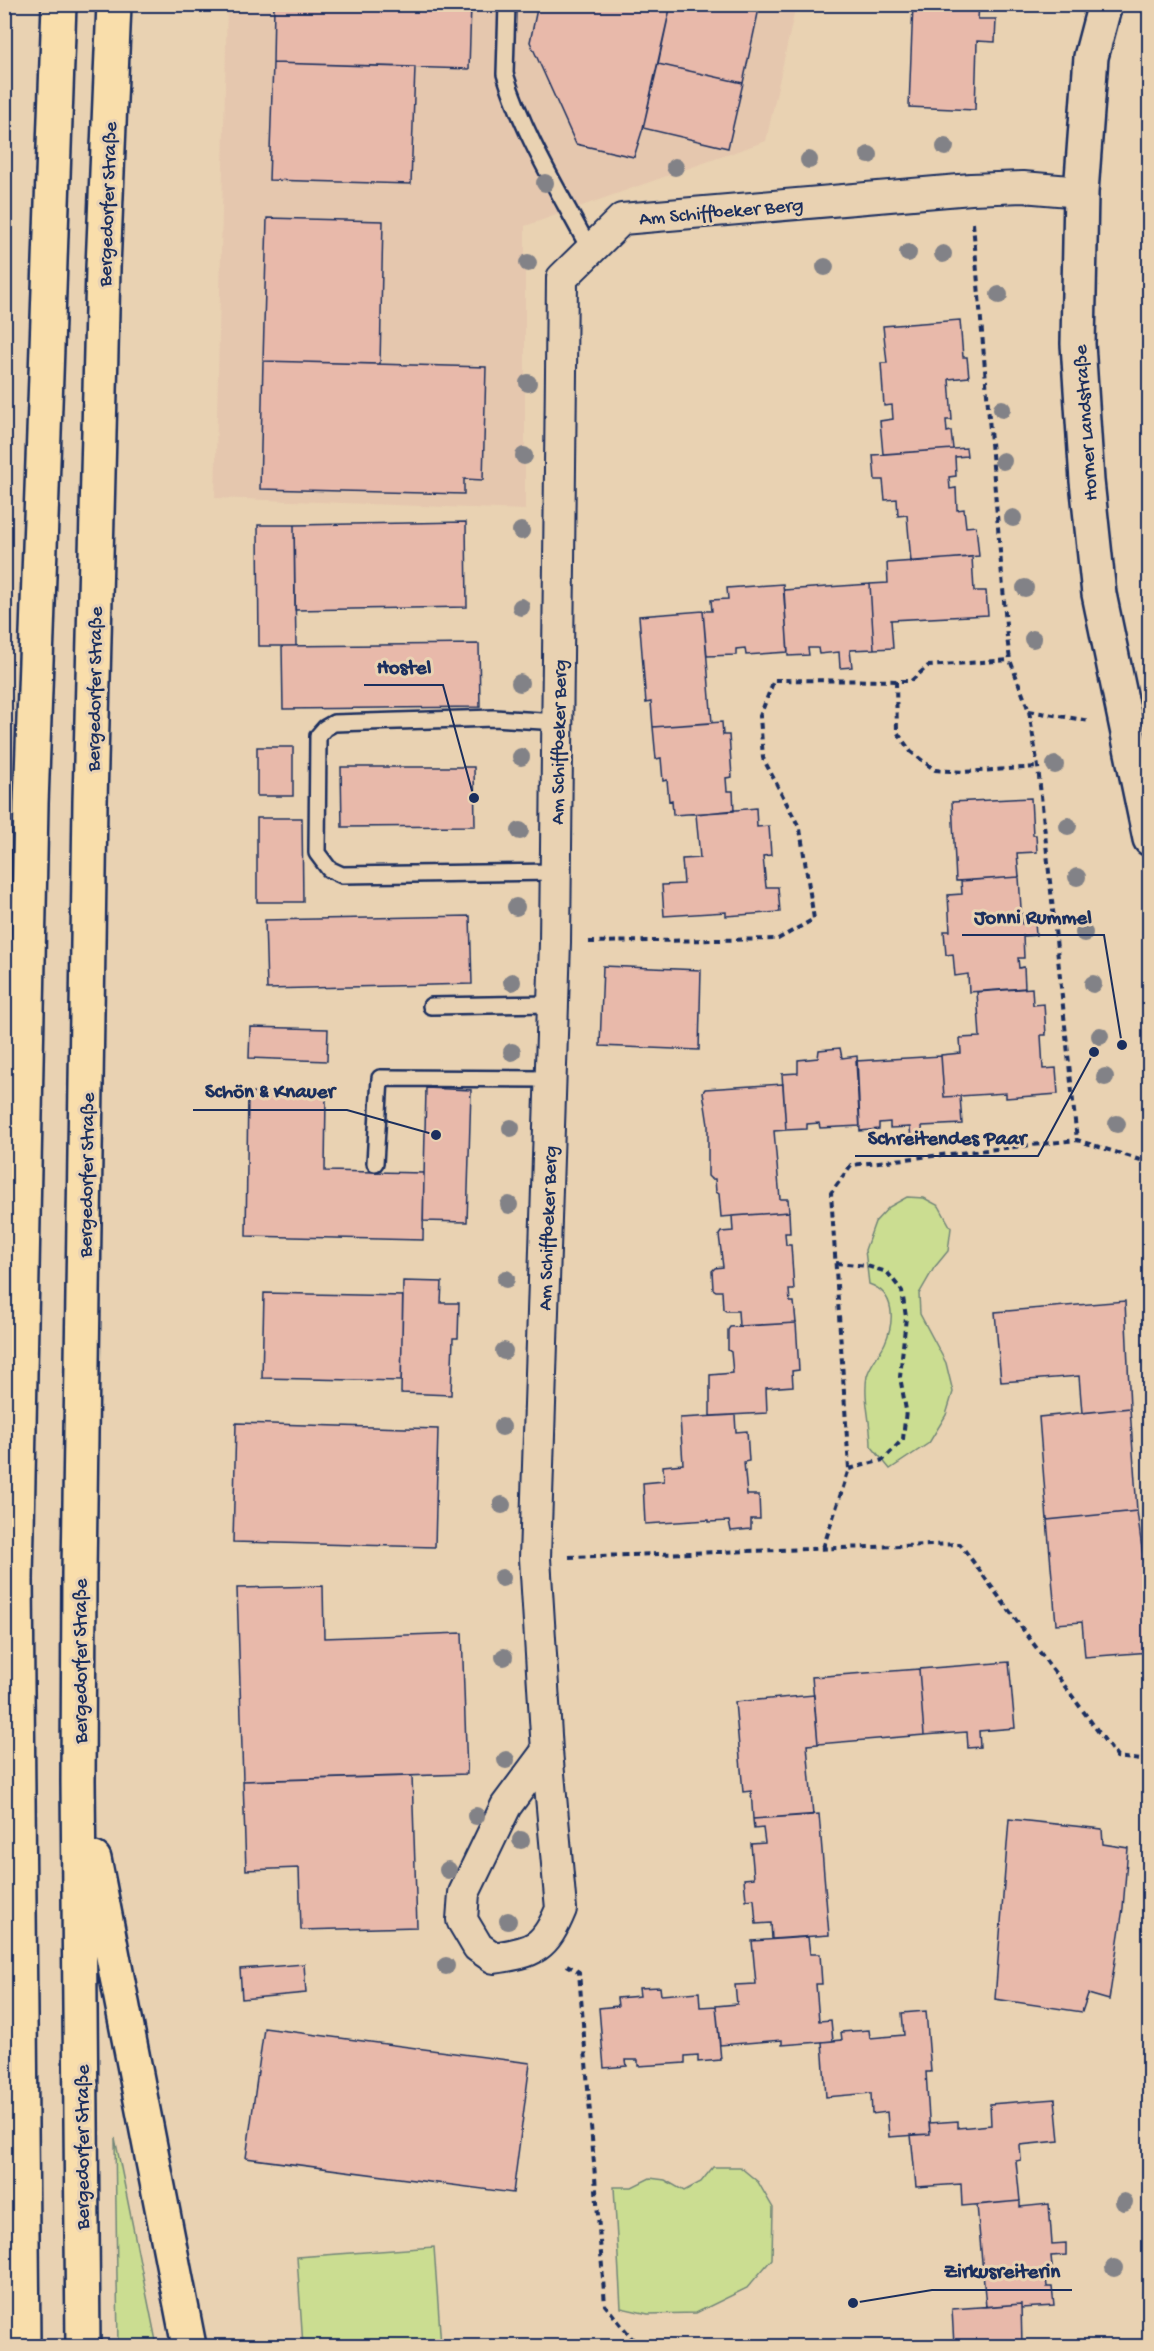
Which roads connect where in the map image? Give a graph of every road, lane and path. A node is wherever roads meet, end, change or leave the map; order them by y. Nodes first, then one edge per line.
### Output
1 (59, 4) edge
2 (114, 4) edge
3 (507, 4) edge
4 (1105, 4) edge
5 (971, 189) junction
6 (1081, 192) junction
7 (590, 250) junction
8 (1010, 660) junction
9 (896, 681) junction
10 (1029, 711) junction
11 (558, 722) junction
12 (1126, 727) junction
13 (1038, 767) junction
14 (1149, 839) edge
15 (556, 872) junction
16 (555, 942) junction
17 (553, 1004) junction
18 (431, 1006) dead end
19 (550, 1079) junction
20 (1077, 1140) junction
21 (375, 1163) dead end
22 (1149, 1163) edge
23 (836, 1263) junction
24 (849, 1469) junction
25 (823, 1548) junction
26 (535, 1558) junction
27 (16, 1580) junction
28 (4, 1670) edge
29 (547, 1750) junction
30 (1149, 1761) edge
31 (78, 1781) junction
32 (539, 1947) junction
33 (23, 2346) edge
34 (83, 2346) edge
35 (189, 2346) edge
36 (673, 2346) edge

1 - 27 highway
2 - 31 highway, Bergedorfer Straße
3 - 7 lane
4 - 6 main road, Horner Landstraße
5 - 6 street, Am Schiffbeker Berg
5 - 7 street, Am Schiffbeker Berg
5 - 8 path
6 - 12 main road, Horner Landstraße
7 - 11 street, Am Schiffbeker Berg
8 - 9 path
8 - 10 path
9 - 13 path
9 - 16 path
10 - 12 path
10 - 13 path
11 - 15 street, Am Schiffbeker Berg
11 - 15 lane
12 - 14 main road, Horner Landstraße
13 - 20 path
15 - 16 street, Am Schiffbeker Berg
16 - 17 street, Am Schiffbeker Berg
17 - 18 lane
17 - 19 street, Am Schiffbeker Berg
19 - 21 lane
19 - 26 street, Am Schiffbeker Berg
20 - 22 path
20 - 23 path
23 - 24 path
23 - 24 path
24 - 25 path
25 - 26 path
25 - 30 path
26 - 29 street, Am Schiffbeker Berg
27 - 28 highway
27 - 33 highway
29 - 32 street, Am Schiffbeker Berg
29 - 32 street
31 - 34 highway, Bergedorfer Straße
31 - 35 highway
32 - 36 path

